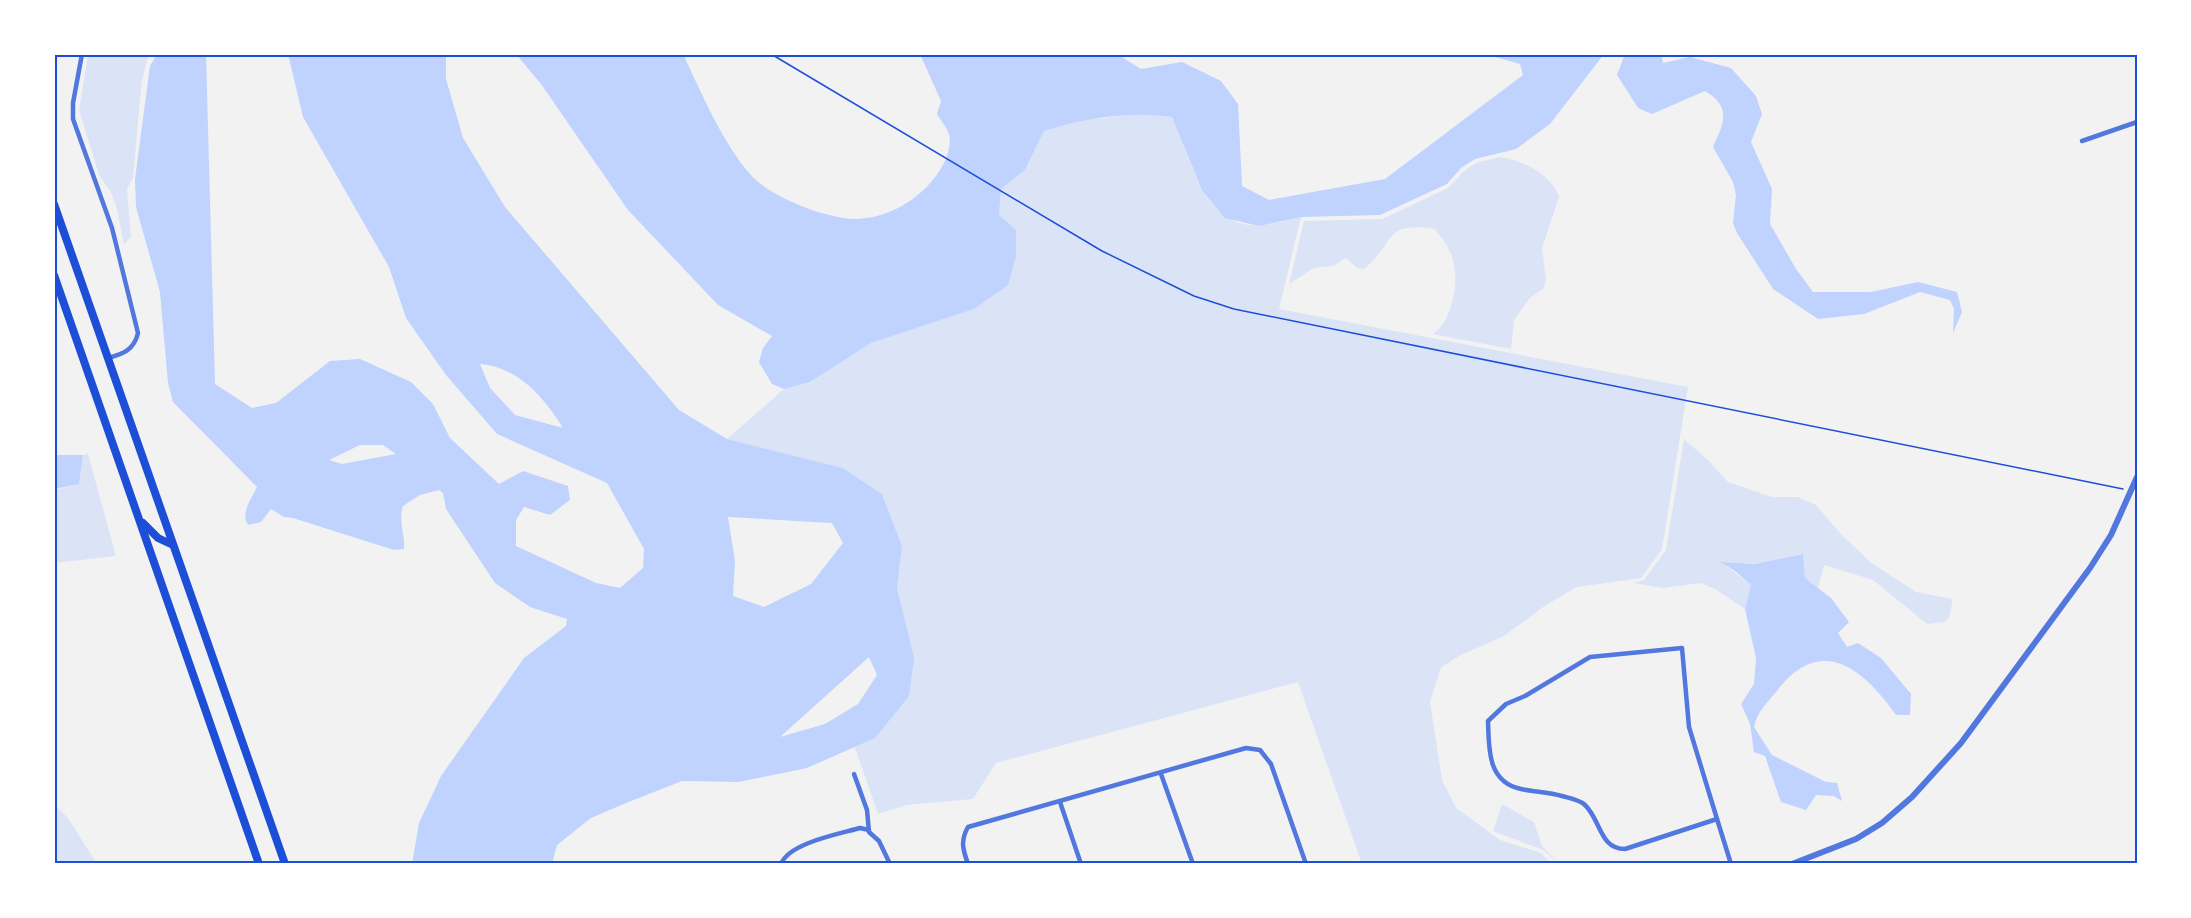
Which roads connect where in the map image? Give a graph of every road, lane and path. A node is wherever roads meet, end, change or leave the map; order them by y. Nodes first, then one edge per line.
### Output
1 (82, 54) edge
2 (771, 54) edge
3 (2137, 122) edge
4 (2082, 141) dead end
5 (54, 204) edge
6 (54, 275) edge
7 (108, 358) junction
8 (2137, 477) edge
9 (2126, 490) dead end
10 (140, 520) junction
11 (173, 545) junction
12 (854, 774) dead end
13 (1161, 774) junction
14 (1060, 802) junction
15 (1717, 819) junction
16 (869, 830) junction
17 (259, 864) edge
18 (285, 864) edge
19 (781, 864) edge
20 (890, 864) edge
21 (968, 864) edge
22 (1081, 864) edge
23 (1193, 864) edge
24 (1306, 864) edge
25 (1731, 864) edge
26 (1792, 864) edge

1 - 7 street
2 - 9 path
3 - 4 street
5 - 7 highway
6 - 10 highway
7 - 11 highway
8 - 26 street
10 - 11 highway
10 - 17 highway
11 - 18 highway
12 - 16 street
13 - 14 street
13 - 23 street
13 - 24 street
14 - 21 street
14 - 22 street
15 - 15 street
15 - 25 street
16 - 19 street
16 - 20 street

